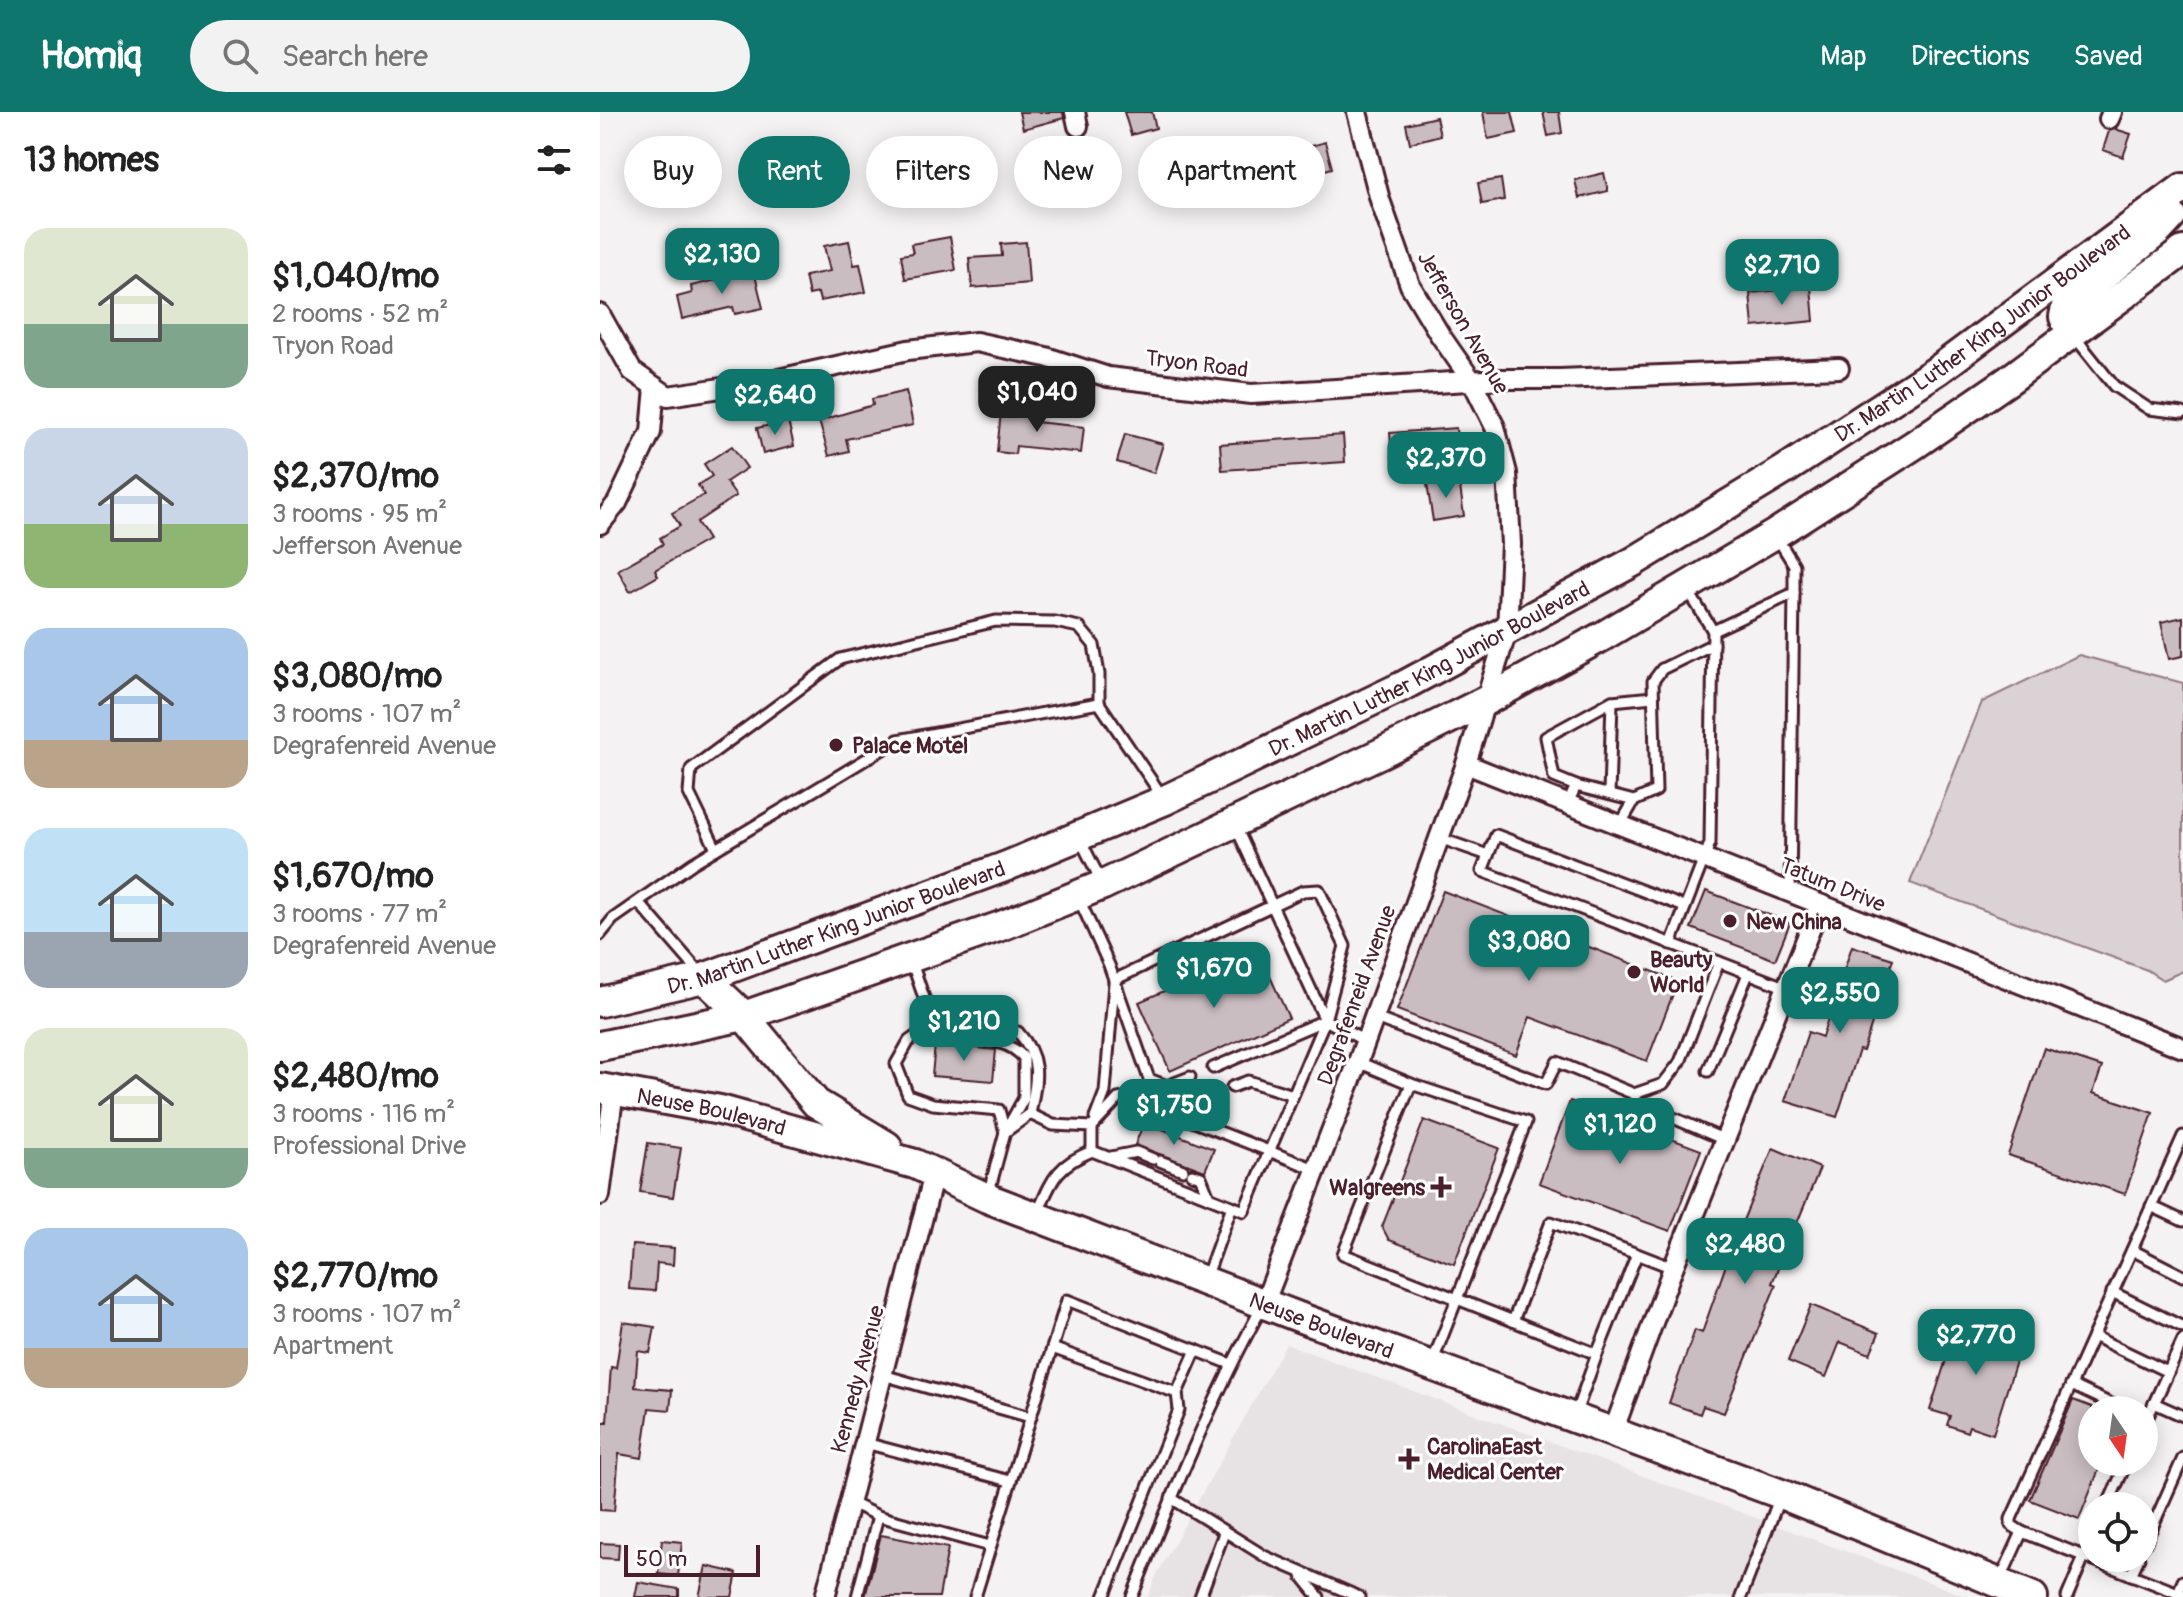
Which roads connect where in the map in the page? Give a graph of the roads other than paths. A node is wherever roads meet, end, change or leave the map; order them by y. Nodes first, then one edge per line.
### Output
1 (1357, 112) edge
2 (2183, 188) edge
3 (2183, 204) edge
4 (2183, 251) edge
5 (600, 314) edge
6 (2072, 334) junction
7 (1839, 368) dead end
8 (1472, 381) junction
9 (655, 387) junction
10 (2183, 413) edge
11 (600, 524) edge
12 (1775, 534) junction
13 (1686, 587) junction
14 (1794, 593) junction
15 (1507, 631) junction
16 (1713, 631) junction
17 (1713, 644) junction
18 (1653, 697) junction
19 (1487, 700) junction
20 (1612, 701) junction
21 (1099, 703) junction
22 (1466, 764) junction
23 (1576, 786) junction
24 (1609, 794) junction
25 (1165, 800) junction
26 (1634, 801) junction
27 (1567, 805) junction
28 (1234, 822) junction
29 (1619, 826) junction
30 (1078, 836) junction
31 (1439, 838) junction
32 (716, 849) junction
33 (1488, 855) junction
34 (1704, 859) junction
35 (1090, 890) junction
36 (1790, 893) junction
37 (639, 903) junction
38 (1820, 905) junction
39 (1272, 906) junction
40 (1685, 907) junction
41 (600, 935) edge
42 (1671, 944) junction
43 (910, 959) junction
44 (1719, 962) junction
45 (1748, 974) junction
46 (704, 978) junction
47 (1114, 980) junction
48 (1787, 988) junction
49 (600, 1002) edge
50 (744, 1016) junction
51 (1373, 1017) junction
52 (1325, 1020) junction
53 (933, 1024) junction
54 (1365, 1041) junction
55 (600, 1046) edge
56 (2183, 1048) edge
57 (1358, 1062) junction
58 (1213, 1068) dead end
59 (1708, 1071) dead end
60 (1190, 1077) dead end
61 (1411, 1084) junction
62 (1232, 1087) dead end
63 (607, 1089) edge
64 (1634, 1094) junction
65 (1293, 1095) junction
66 (1030, 1114) junction
67 (1092, 1127) junction
68 (1005, 1132) junction
69 (2183, 1136) edge
70 (1725, 1140) junction
71 (1092, 1151) junction
72 (1270, 1151) junction
73 (1107, 1157) junction
74 (2172, 1160) junction
75 (2183, 1166) edge
76 (924, 1169) junction
77 (1315, 1169) junction
78 (600, 1195) edge
79 (1209, 1197) junction
80 (987, 1198) junction
81 (1232, 1206) junction
82 (2151, 1206) junction
83 (1036, 1217) junction
84 (2183, 1221) edge
85 (2132, 1250) junction
86 (1637, 1254) junction
87 (1673, 1268) junction
88 (2183, 1276) edge
89 (1205, 1281) junction
90 (2112, 1292) junction
91 (1458, 1299) junction
92 (1264, 1304) junction
93 (1513, 1321) junction
94 (2183, 1327) edge
95 (2093, 1336) junction
96 (2183, 1340) edge
97 (1052, 1348) junction
98 (1196, 1350) junction
99 (1597, 1354) junction
100 (1231, 1364) junction
101 (1431, 1366) junction
102 (2168, 1372) junction
103 (883, 1375) junction
104 (2071, 1385) junction
105 (1177, 1393) junction
106 (2094, 1396) edge
107 (2157, 1396) edge
108 (2158, 1405) edge
109 (2183, 1416) edge
110 (1030, 1417) junction
111 (1574, 1418) junction
112 (1613, 1432) junction
113 (865, 1443) junction
114 (2183, 1458) edge
115 (1010, 1481) junction
116 (1781, 1494) junction
117 (1171, 1498) junction
118 (849, 1502) junction
119 (2158, 1514) edge
120 (878, 1516) junction
121 (2022, 1532) junction
122 (1224, 1533) junction
123 (990, 1546) junction
124 (2078, 1555) edge
125 (2078, 1570) edge
126 (2123, 1572) edge
127 (2132, 1572) edge
128 (1300, 1573) junction
129 (2131, 1575) junction
130 (2183, 1581) edge
131 (1999, 1583) junction
132 (2180, 1594) edge
133 (825, 1597) edge
134 (857, 1597) edge
135 (975, 1597) edge
136 (1104, 1597) edge
137 (1132, 1597) edge
138 (1200, 1597) edge
139 (1319, 1597) edge
140 (1359, 1597) edge
141 (1741, 1597) edge
142 (2033, 1597) edge
143 (2067, 1597) edge

1 - 8 street, Jefferson Avenue
2 - 15 main road, Dr. Martin Luther King Junior Boulevard
3 - 6 main road
4 - 6 main road
5 - 9 street
6 - 10 lane
6 - 12 main road
7 - 8 street, Tryon Road
8 - 9 street, Tryon Road
8 - 15 street, Jefferson Avenue
9 - 11 street
12 - 13 main road
12 - 14 lane
13 - 16 lane
13 - 19 main road
14 - 16 lane
14 - 36 lane
15 - 19 street, Jefferson Avenue
15 - 25 main road, Dr. Martin Luther King Junior Boulevard
16 - 17 lane
17 - 18 lane
17 - 34 lane
18 - 20 lane
18 - 26 lane
19 - 22 street, Degrafenreid Avenue
19 - 28 main road
20 - 23 lane
20 - 24 lane
21 - 25 lane
21 - 32 lane
21 - 32 lane
22 - 27 street, Tatum Drive
22 - 31 street, Degrafenreid Avenue
23 - 24 lane
23 - 27 lane
24 - 26 lane
25 - 30 main road, Dr. Martin Luther King Junior Boulevard
26 - 29 lane
27 - 29 street, Tatum Drive
28 - 35 main road
28 - 39 lane
29 - 34 street, Tatum Drive
30 - 35 lane
30 - 46 main road, Dr. Martin Luther King Junior Boulevard
31 - 33 lane
31 - 51 street, Degrafenreid Avenue
32 - 37 lane
33 - 40 lane
33 - 42 lane
34 - 36 street, Tatum Drive
34 - 40 lane
35 - 43 main road
35 - 47 lane
36 - 38 street, Tatum Drive
37 - 41 lane
37 - 46 lane
38 - 48 street
38 - 56 street, Tatum Drive
39 - 47 lane
39 - 52 lane
39 - 52 lane
40 - 42 lane
42 - 44 lane
43 - 50 main road
43 - 53 lane
44 - 45 lane
44 - 64 lane
45 - 48 lane
45 - 59 lane
46 - 49 main road, Dr. Martin Luther King Junior Boulevard
46 - 50 main road
47 - 60 lane
47 - 67 lane
48 - 70 street
50 - 55 main road
50 - 76 main road
51 - 54 street, Degrafenreid Avenue
51 - 64 lane
52 - 54 lane
52 - 58 lane
52 - 65 lane
53 - 66 lane
53 - 68 lane
53 - 68 lane
54 - 57 street, Degrafenreid Avenue
57 - 61 lane
57 - 77 street, Degrafenreid Avenue
61 - 91 lane
61 - 91 lane
62 - 65 lane
63 - 76 main road, Neuse Boulevard
63 - 78 street
64 - 70 lane
65 - 72 lane
66 - 67 lane
66 - 68 lane
67 - 71 lane
67 - 72 lane
68 - 80 lane
69 - 74 lane
70 - 87 street
71 - 73 lane
71 - 83 lane
72 - 77 lane
72 - 81 lane
73 - 79 lane
73 - 79 lane
74 - 75 lane
74 - 82 lane
76 - 80 main road, Neuse Boulevard
76 - 103 street, Kennedy Avenue
77 - 92 street, Degrafenreid Avenue
79 - 81 lane
80 - 83 main road, Neuse Boulevard
81 - 89 lane
82 - 84 lane
82 - 85 lane
83 - 89 main road, Neuse Boulevard
85 - 88 lane
85 - 90 lane
86 - 87 lane
86 - 93 lane
86 - 99 lane
87 - 112 street
89 - 92 main road, Neuse Boulevard
90 - 94 lane
90 - 95 lane
91 - 93 lane
91 - 101 lane
92 - 100 lane
92 - 101 main road, Neuse Boulevard
93 - 99 lane
95 - 102 lane
95 - 104 lane
96 - 102 lane
97 - 98 lane
97 - 105 lane
97 - 110 lane
98 - 100 lane
98 - 105 lane
99 - 111 lane
100 - 117 lane
101 - 111 main road, Neuse Boulevard
102 - 107 lane
103 - 110 lane
103 - 113 street, Kennedy Avenue
104 - 106 lane
104 - 121 lane
105 - 136 lane
108 - 109 lane
110 - 115 lane
111 - 112 main road, Neuse Boulevard
112 - 116 main road, Neuse Boulevard
113 - 115 lane
113 - 118 street, Kennedy Avenue
114 - 119 lane
115 - 123 lane
116 - 131 main road, Neuse Boulevard
116 - 141 lane
117 - 122 lane
117 - 137 lane
118 - 120 lane
118 - 133 street, Kennedy Avenue
120 - 123 lane
120 - 134 lane
121 - 124 lane
121 - 131 lane
122 - 128 lane
122 - 138 lane
123 - 135 lane
125 - 143 lane
126 - 129 lane
127 - 129 lane
128 - 139 lane
128 - 140 lane
129 - 132 lane
130 - 132 lane
131 - 142 main road, Neuse Boulevard

